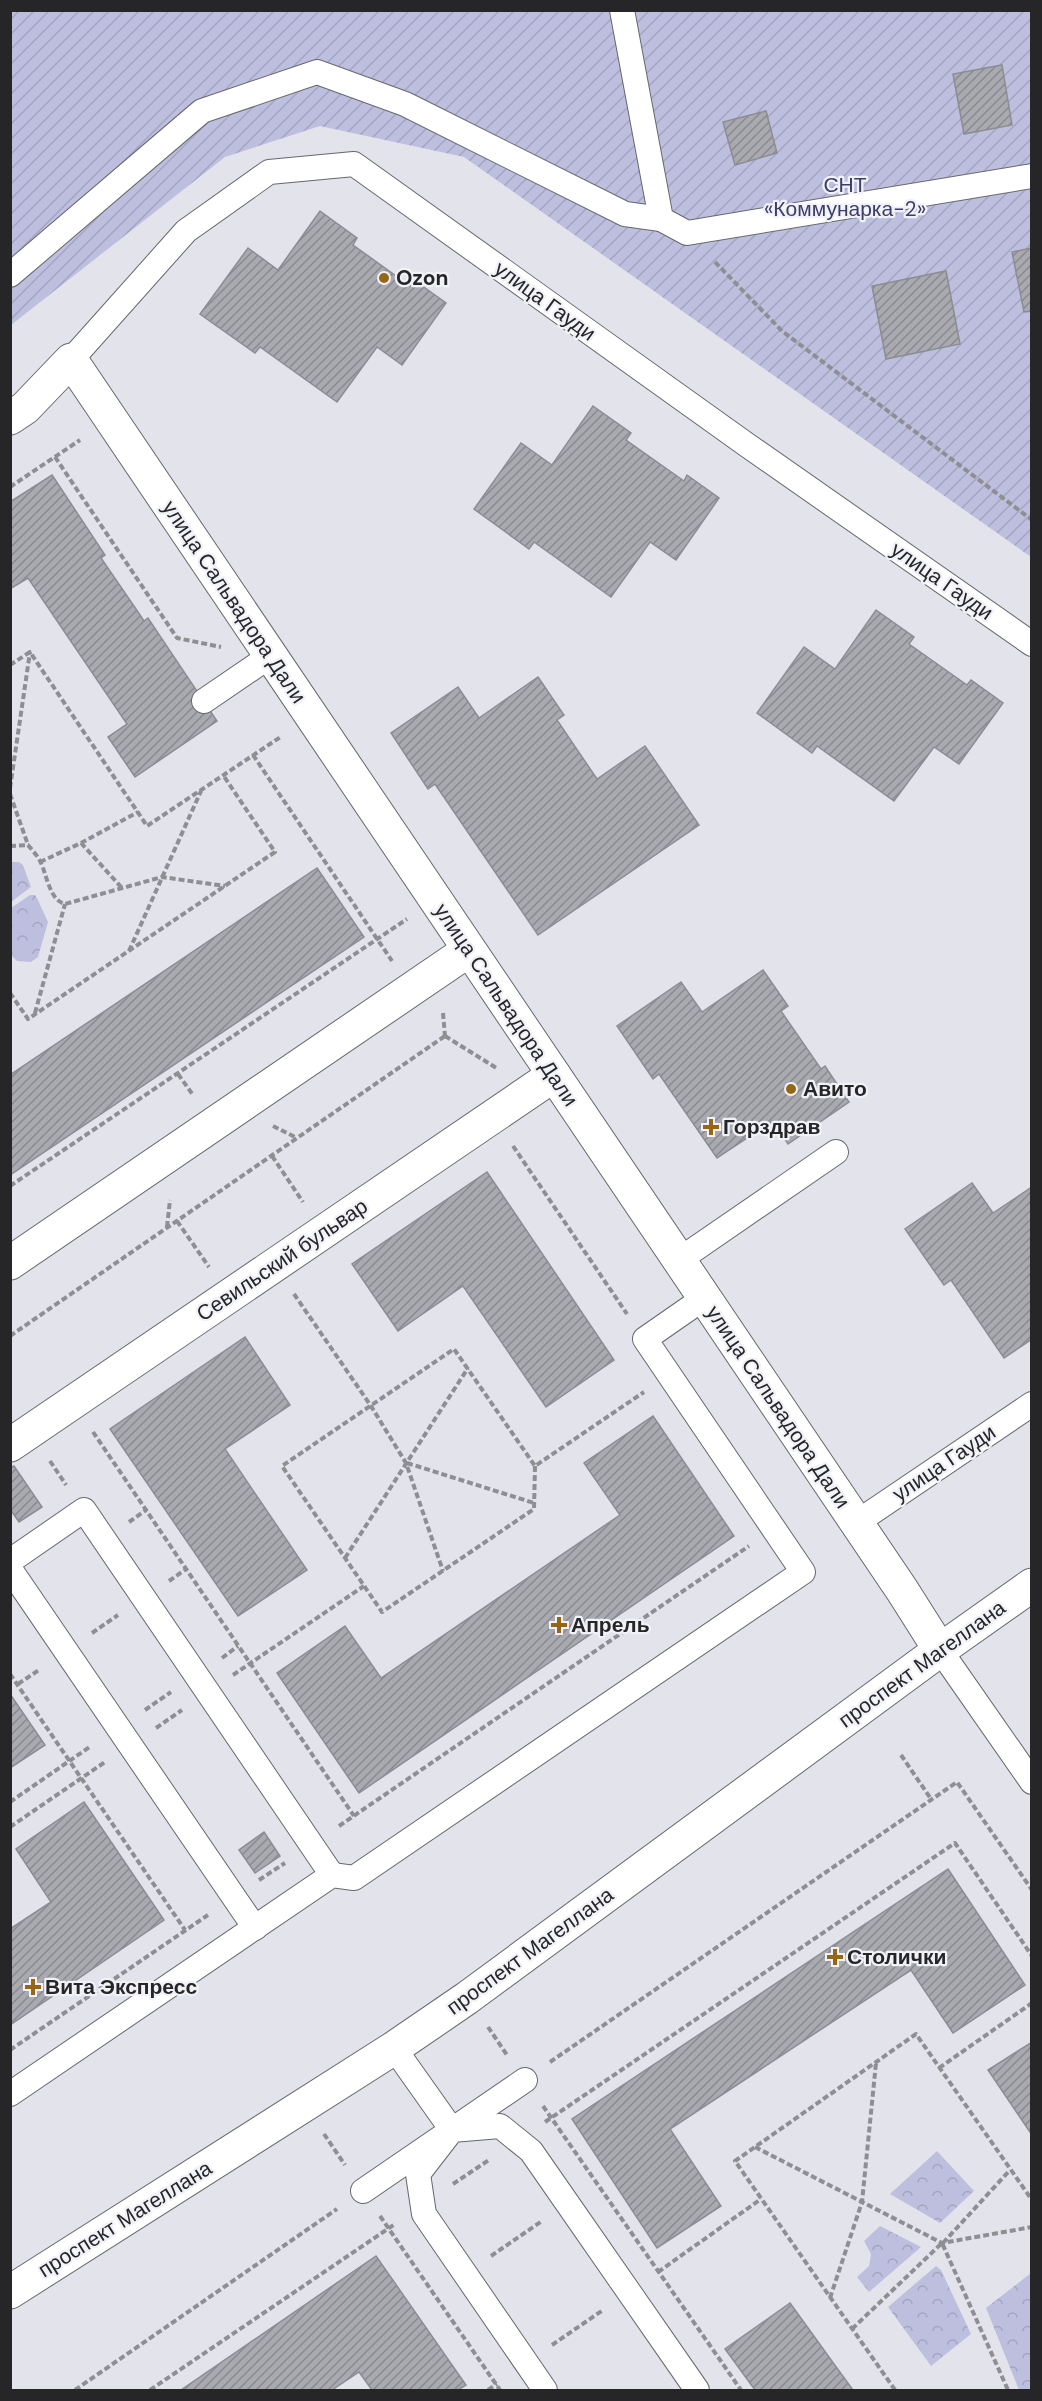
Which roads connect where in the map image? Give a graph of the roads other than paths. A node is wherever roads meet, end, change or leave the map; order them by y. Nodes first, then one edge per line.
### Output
1 (622, 10) edge
2 (1032, 176) edge
3 (661, 219) junction
4 (10, 275) edge
5 (71, 360) junction
6 (18, 413) edge
7 (1032, 644) edge
8 (270, 656) junction
9 (204, 701) dead end
10 (469, 950) junction
11 (543, 1082) junction
12 (836, 1152) dead end
13 (679, 1260) junction
14 (10, 1263) edge
15 (704, 1298) junction
16 (1032, 1404) edge
17 (20, 1438) edge
18 (856, 1523) junction
19 (10, 1561) edge
20 (10, 1569) edge
21 (1032, 1585) edge
22 (940, 1650) junction
23 (1032, 1782) edge
24 (332, 1875) junction
25 (255, 1928) junction
26 (394, 2048) junction
27 (525, 2080) road end
28 (10, 2094) edge
29 (452, 2130) junction
30 (363, 2191) road end
31 (10, 2292) edge
32 (545, 2391) edge
33 (697, 2391) edge

1 - 3 lane
2 - 3 lane
3 - 4 lane
5 - 6 street
5 - 7 lane, улица Гауди
5 - 8 street, улица Сальвадора Дали
8 - 9 lane
8 - 10 street, улица Сальвадора Дали
10 - 11 street, улица Сальвадора Дали
10 - 14 street
11 - 13 street, улица Сальвадора Дали
11 - 17 street, Севильский бульвар
12 - 13 lane
13 - 15 street, улица Сальвадора Дали
15 - 18 street, улица Сальвадора Дали
15 - 24 lane
16 - 18 lane, улица Гауди
18 - 22 street, улица Сальвадора Дали
19 - 24 lane
20 - 25 lane
21 - 22 street, проспект Магеллана
22 - 23 lane
22 - 26 street, проспект Магеллана
24 - 25 lane
25 - 28 lane
26 - 29 lane
26 - 31 street, проспект Магеллана
27 - 29 lane
29 - 30 lane
29 - 32 lane
29 - 33 lane

